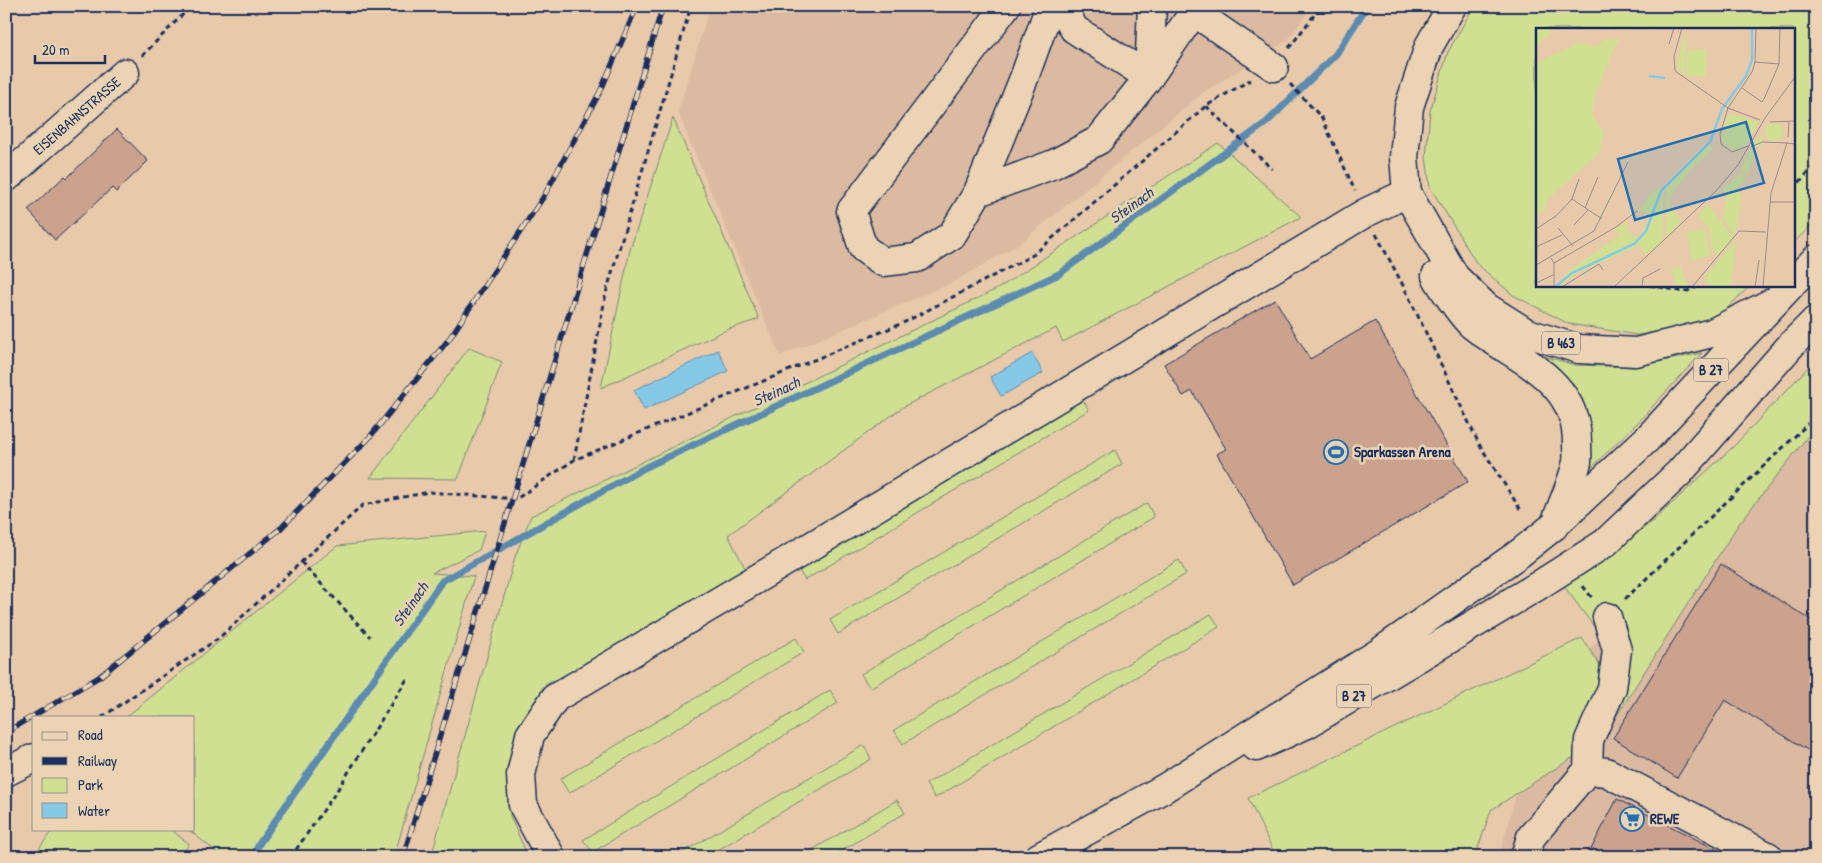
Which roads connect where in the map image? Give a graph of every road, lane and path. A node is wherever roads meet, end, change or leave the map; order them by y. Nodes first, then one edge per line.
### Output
1 (191, 6) edge
2 (691, 6) edge
3 (1006, 6) edge
4 (1050, 6) edge
5 (1062, 6) edge
6 (1152, 6) edge
7 (1321, 6) edge
8 (1452, 6) edge
9 (1196, 9) edge
10 (126, 73) joint
11 (1282, 76) junction
12 (1149, 77) junction
13 (1206, 106) junction
14 (1816, 164) edge
15 (1272, 169) dead end
16 (6, 178) edge
17 (1794, 189) edge
18 (978, 192) junction
19 (1407, 193) junction
20 (1365, 213) junction
21 (1816, 259) edge
22 (1794, 282) edge
23 (1655, 286) edge
24 (1699, 286) edge
25 (1786, 290) edge
26 (1816, 320) edge
27 (1804, 340) edge
28 (1816, 416) edge
29 (574, 460) junction
30 (1522, 512) dead end
31 (1554, 526) junction
32 (301, 562) junction
33 (1583, 586) dead end
34 (1607, 616) junction
35 (370, 637) dead end
36 (407, 679) dead end
37 (103, 716) edge
38 (32, 759) edge
39 (1588, 770) junction
40 (6, 772) edge
41 (1163, 789) junction
42 (291, 857) edge
43 (551, 857) edge
44 (1039, 857) edge
45 (1525, 857) edge
46 (1769, 857) edge

1 - 10 path
2 - 29 path
3 - 18 main road
4 - 18 main road
5 - 12 main road
6 - 12 main road
7 - 11 path
8 - 19 main road, B 463
9 - 11 main road
9 - 12 main road
10 - 16 main road, EISENBAHNSTRASSE
11 - 13 path
11 - 20 path
12 - 18 main road
13 - 15 path
13 - 29 path
14 - 17 path
19 - 20 main road
19 - 25 main road, B 463
19 - 31 main road
20 - 30 path
20 - 43 main road
21 - 22 main road, B 27
23 - 24 path
25 - 31 main road, B 27
26 - 27 main road, B 27
27 - 41 main road, B 27, bridge
28 - 34 path
29 - 32 path
31 - 41 main road, B 27, bridge
32 - 35 path
32 - 37 path
33 - 34 path
34 - 39 main road
36 - 42 path
38 - 40 main road
39 - 45 main road
39 - 46 main road
41 - 44 main road, B 27

